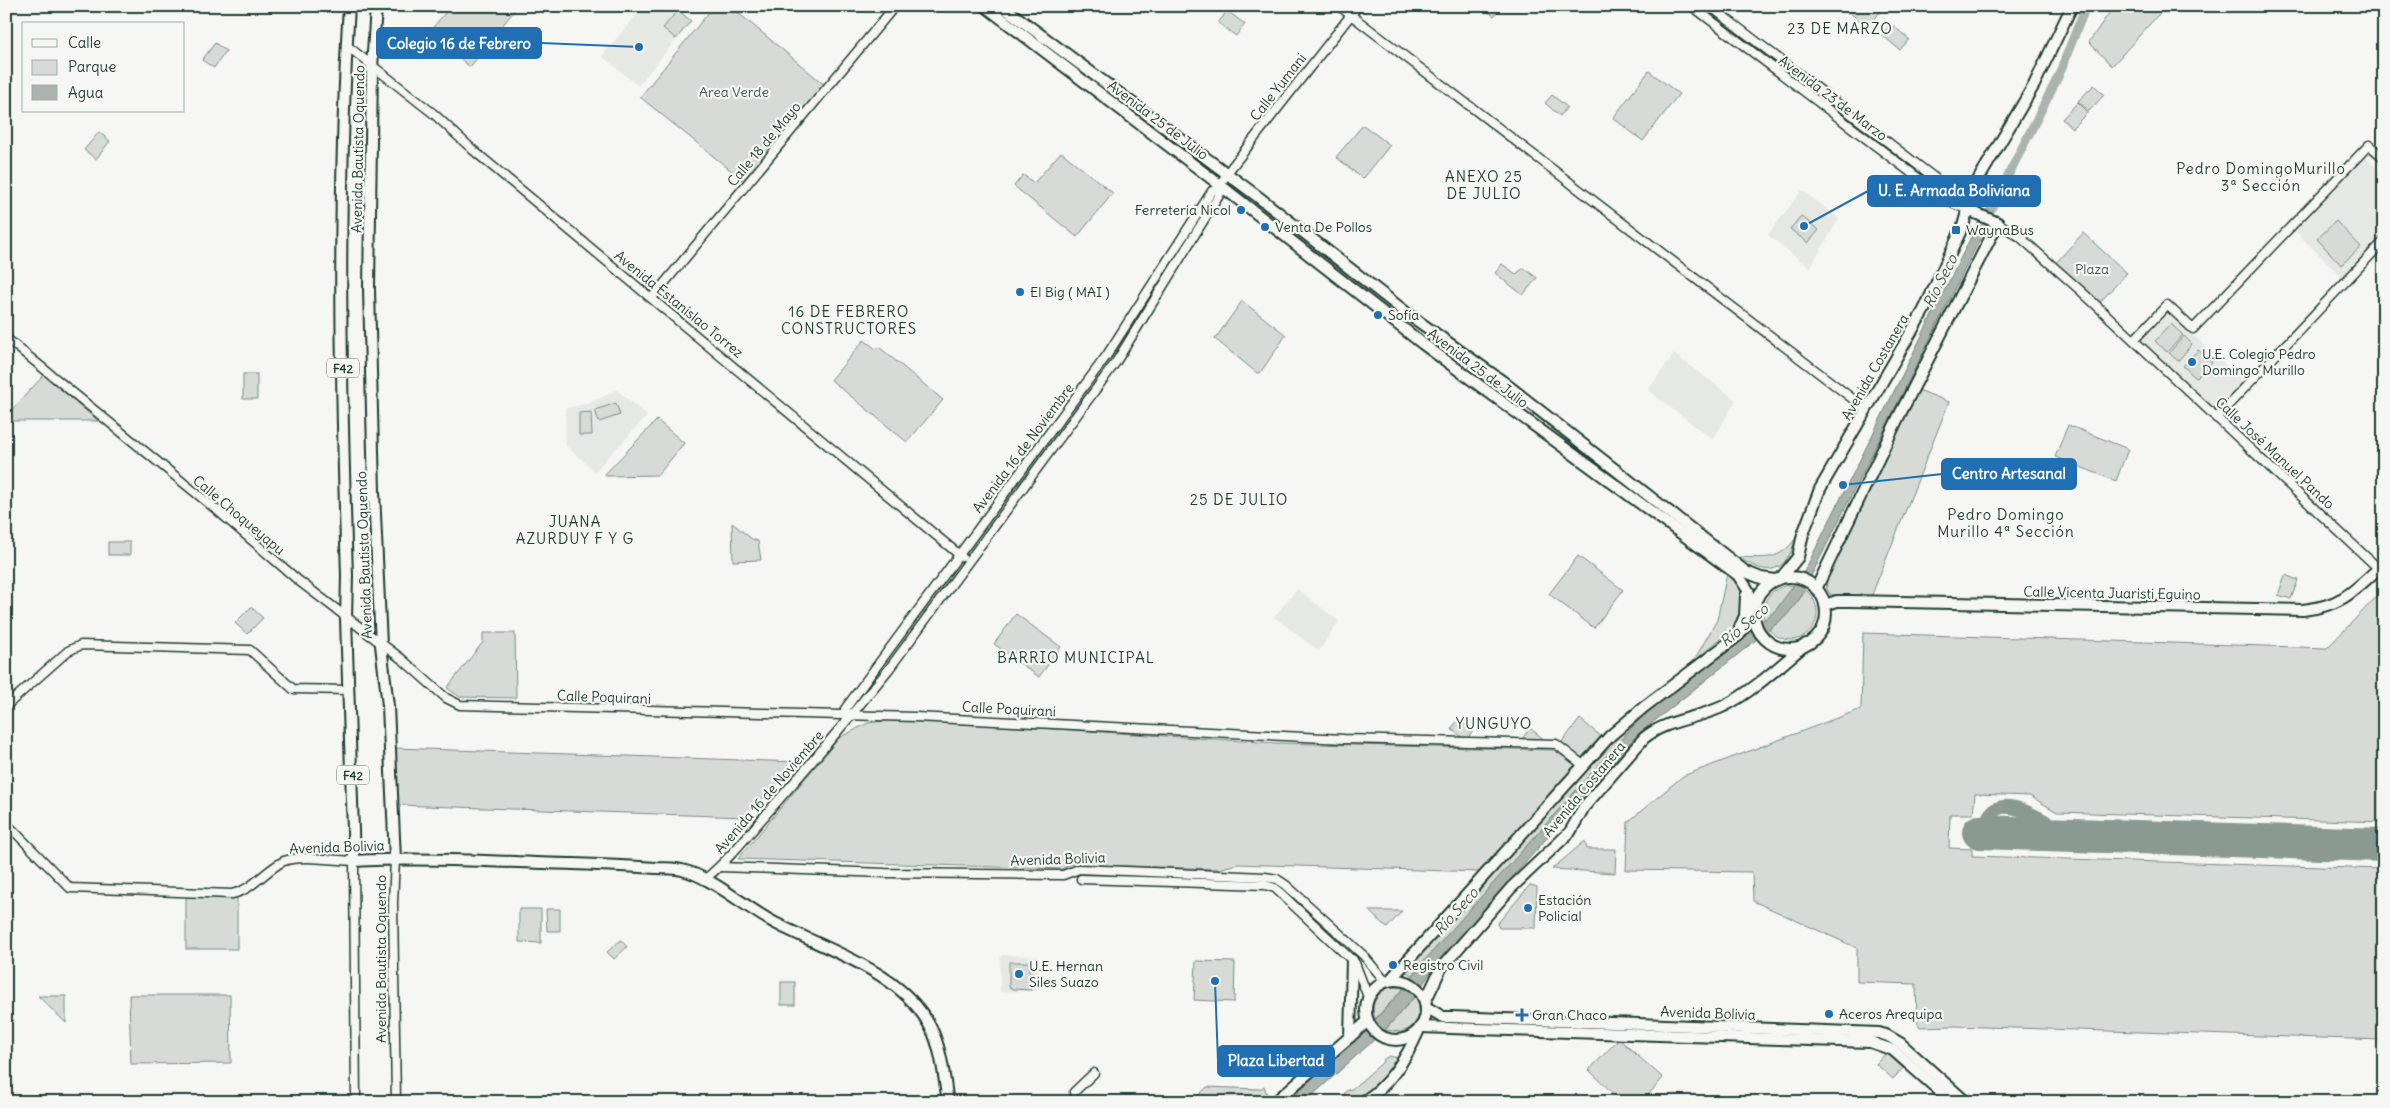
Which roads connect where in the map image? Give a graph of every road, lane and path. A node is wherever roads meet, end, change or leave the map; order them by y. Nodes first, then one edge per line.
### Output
1 (349, 6) edge
2 (376, 6) edge
3 (895, 6) edge
4 (985, 6) edge
5 (1002, 6) edge
6 (1339, 6) edge
7 (1358, 6) edge
8 (1692, 6) edge
9 (1710, 6) edge
10 (2072, 6) edge
11 (1351, 16) junction
12 (346, 46) junction
13 (372, 68) junction
14 (1868, 127) junction
15 (1862, 135) junction
16 (2384, 158) edge
17 (1226, 174) junction
18 (1219, 187) junction
19 (1964, 207) junction
20 (1989, 220) junction
21 (2384, 241) edge
22 (652, 298) junction
23 (6, 338) edge
24 (2134, 340) junction
25 (1866, 409) junction
26 (2216, 418) junction
27 (1803, 534) junction
28 (959, 554) junction
29 (968, 561) junction
30 (1727, 562) junction
31 (2381, 566) edge
32 (1779, 579) junction
33 (1813, 586) junction
34 (1825, 605) junction
35 (1754, 612) junction
36 (346, 619) junction
37 (1806, 644) junction
38 (381, 645) junction
39 (1689, 673) junction
40 (349, 690) junction
41 (460, 705) joint
42 (6, 706) edge
43 (851, 717) junction
44 (1583, 765) junction
45 (6, 823) edge
46 (394, 859) junction
47 (354, 861) junction
48 (720, 867) junction
49 (1081, 879) dead end
50 (704, 880) junction
51 (1352, 960) junction
52 (1390, 980) junction
53 (1368, 998) junction
54 (1425, 1002) junction
55 (1369, 1023) junction
56 (1419, 1029) junction
57 (1350, 1038) junction
58 (1094, 1073) dead end
59 (1074, 1092) dead end
60 (356, 1102) edge
61 (396, 1102) edge
62 (948, 1102) edge
63 (1275, 1102) edge
64 (1362, 1102) edge
65 (1952, 1102) edge
66 (1966, 1102) edge

1 - 12 main road, Avenida Bautista Oquendo / F42
2 - 13 main road, Avenida Bautista Oquendo / F42
3 - 22 street, Calle 18 de Mayo
4 - 18 main road, Avenida 25 de Julio
5 - 17 main road, Avenida 25 de Julio
6 - 11 street
7 - 11 street, Calle Yumani
8 - 15 street, Avenida 23 de Marzo
9 - 14 street, Avenida 23 de Marzo
10 - 19 main road, Avenida Costanera
11 - 17 street, Calle Yumani
11 - 25 street
12 - 13 street, Avenida Estanislao Torrez
12 - 36 main road, Avenida Bautista Oquendo / F42
13 - 22 street, Avenida Estanislao Torrez
13 - 38 main road, Avenida Bautista Oquendo / F42
14 - 15 street
14 - 19 street, Avenida 23 de Marzo
15 - 19 street, Avenida 23 de Marzo
16 - 24 street
17 - 18 street, Calle Yumani
17 - 30 main road, Avenida 25 de Julio
18 - 28 street, Avenida 16 de Noviembre
18 - 29 street, Avenida 16 de Noviembre
18 - 30 main road, Avenida 25 de Julio
19 - 20 main road, Calle José Manuel Pando
19 - 25 main road, Avenida Costanera
20 - 24 street, Calle José Manuel Pando
20 - 33 main road
21 - 26 street
22 - 28 street, Avenida Estanislao Torrez
23 - 36 street, Calle Choqueyapu
24 - 26 street, Calle José Manuel Pando
25 - 27 main road, Avenida Costanera
26 - 31 street, Calle José Manuel Pando
27 - 30 main road
27 - 32 main road, Avenida Costanera
28 - 29 street, Avenida Estanislao Torrez
28 - 43 street, Avenida 16 de Noviembre
29 - 43 street, Avenida 16 de Noviembre
30 - 32 main road, Avenida 25 de Julio
30 - 35 main road, Avenida 25 de Julio
30 - 39 main road
31 - 34 main road, Calle Vicenta Juaristi Eguino
32 - 33 main road
32 - 35 main road
33 - 34 main road
34 - 37 main road
35 - 37 main road
35 - 39 main road, Avenida Costanera
36 - 38 street, Calle Choqueyapu
36 - 40 main road, Avenida Bautista Oquendo / F42
37 - 54 main road, Avenida Costanera
38 - 41 street, Calle Choqueyapu
38 - 46 main road, Avenida Bautista Oquendo / F42
39 - 44 main road, Avenida Costanera
40 - 42 street
40 - 47 main road, Avenida Bautista Oquendo / F42
41 - 43 street, Calle Poquirani
43 - 44 street, Calle Poquirani
43 - 48 street, Avenida 16 de Noviembre
44 - 52 main road, Avenida Costanera
45 - 47 street, Avenida Bolivia
46 - 47 main road, Avenida Bolivia
46 - 50 main road, Avenida Bolivia
46 - 61 street, Avenida Bautista Oquendo / F42
47 - 60 street, Avenida Bautista Oquendo / F42
48 - 50 street, Avenida 16 de Noviembre
48 - 52 street, Avenida Bolivia
49 - 51 street, Avenida Bolivia
50 - 62 main road, Avenida Bolivia
51 - 53 street, Avenida Bolivia
51 - 57 main road
52 - 53 main road
52 - 54 main road
53 - 55 main road
54 - 56 main road
54 - 66 main road, Avenida Bolivia
55 - 56 main road
55 - 57 main road
56 - 64 main road
56 - 65 main road, Avenida Bolivia
57 - 63 main road
58 - 59 street

